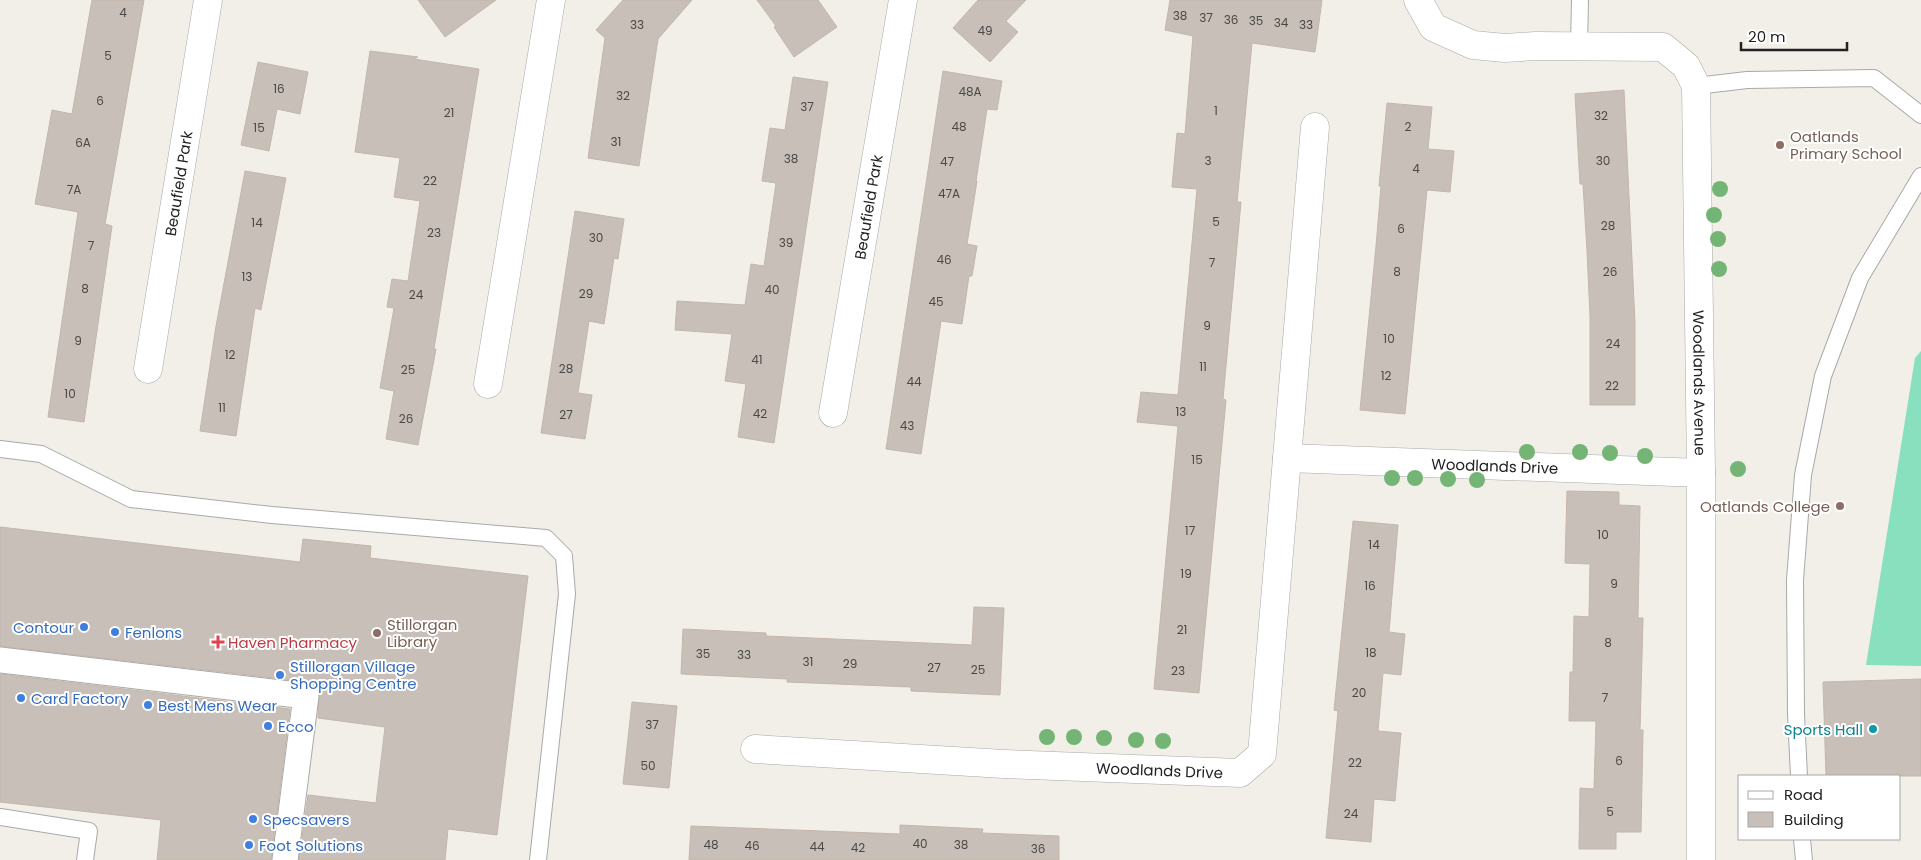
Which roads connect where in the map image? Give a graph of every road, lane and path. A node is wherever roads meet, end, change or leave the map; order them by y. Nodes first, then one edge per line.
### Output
1 (208, 0) edge
2 (551, 0) edge
3 (902, 0) edge
4 (1418, 0) edge
5 (1580, 0) edge
6 (1579, 46) junction
7 (1696, 86) junction
8 (1921, 114) edge
9 (1315, 128) dead end
10 (1921, 176) edge
11 (148, 369) dead end
12 (488, 384) dead end
13 (833, 414) dead end
14 (0, 449) edge
15 (1287, 458) junction
16 (1701, 474) junction
17 (0, 660) edge
18 (755, 750) dead end
19 (1799, 775) edge
20 (0, 817) edge
21 (1802, 840) edge
22 (85, 860) edge
23 (285, 860) edge
24 (538, 860) edge
25 (1701, 860) edge
26 (1804, 860) edge

1 - 11 street, Beaufield Park
2 - 12 street
3 - 13 street, Beaufield Park
4 - 6 street, Woodlands Avenue
5 - 6 lane
6 - 7 street, Woodlands Avenue
7 - 8 lane
7 - 16 street, Woodlands Avenue
9 - 15 street, Woodlands Drive
10 - 19 lane
14 - 24 lane
15 - 16 street, Woodlands Drive
15 - 18 street, Woodlands Drive
16 - 25 street, Woodlands Avenue
17 - 23 street
20 - 22 lane
21 - 26 lane

